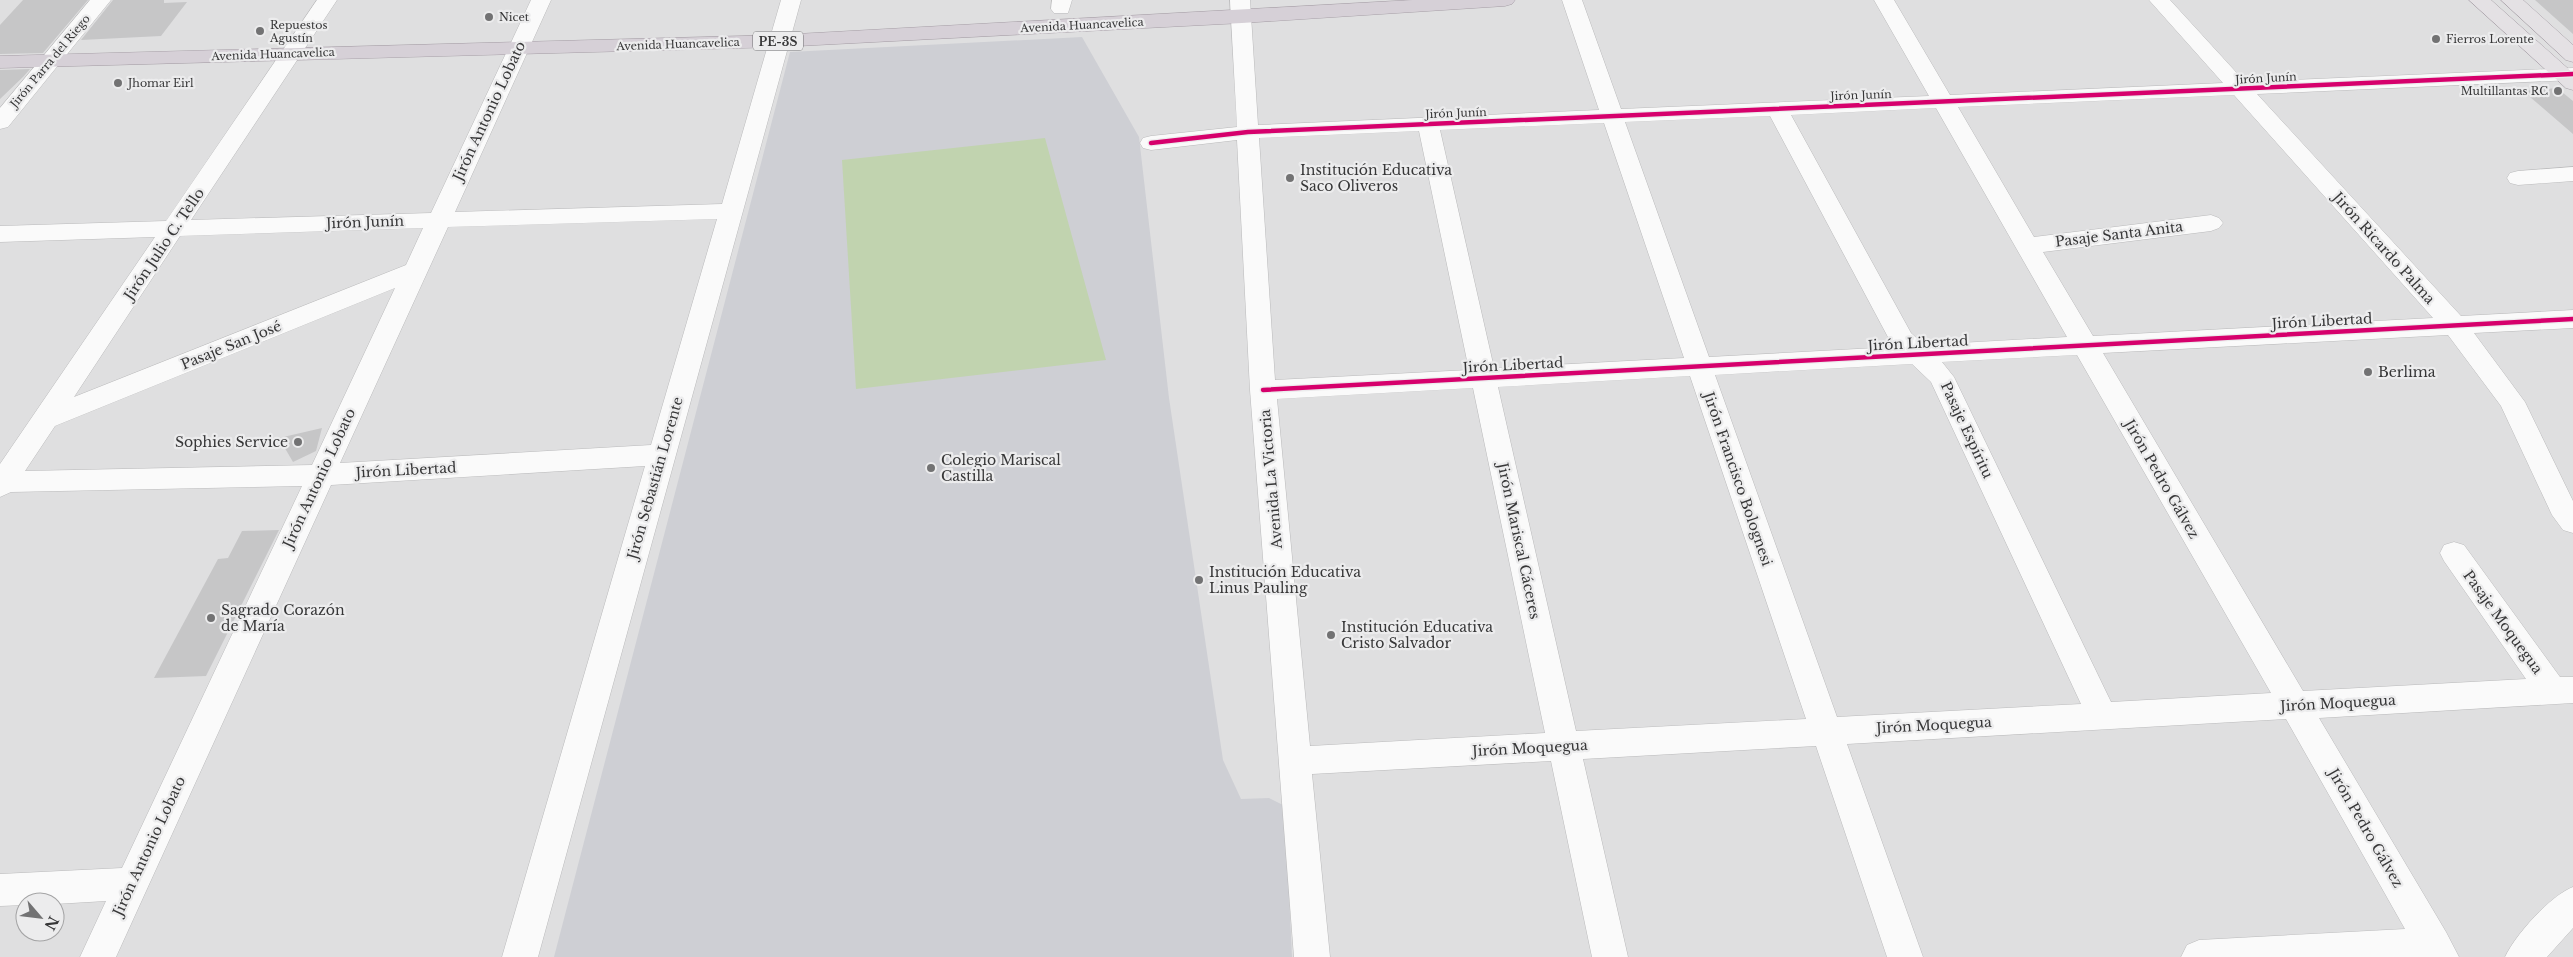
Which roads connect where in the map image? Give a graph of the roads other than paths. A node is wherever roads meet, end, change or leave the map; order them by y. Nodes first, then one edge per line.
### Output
1 (101, 0) edge
2 (327, 0) edge
3 (541, 0) edge
4 (1505, 0) edge
5 (1572, 0) edge
6 (1884, 0) edge
7 (2159, 0) edge
8 (2479, 0) edge
9 (2511, 0) edge
10 (1062, 4) edge
11 (1246, 5) edge
12 (784, 22) edge
13 (522, 39) junction
14 (67, 41) junction
15 (0, 42) edge
16 (298, 45) junction
17 (2573, 56) edge
18 (51, 60) junction
19 (0, 62) edge
20 (2570, 78) edge
21 (2240, 89) junction
22 (1943, 102) junction
23 (1777, 109) junction
24 (1612, 116) junction
25 (0, 122) edge
26 (1428, 124) junction
27 (1248, 132) junction
28 (1150, 143) dead end
29 (2573, 174) edge
30 (2518, 178) dead end
31 (730, 211) junction
32 (438, 220) junction
33 (2210, 223) dead end
34 (175, 228) junction
35 (0, 234) edge
36 (2027, 246) junction
37 (415, 271) junction
38 (2569, 323) edge
39 (2455, 326) junction
40 (2085, 346) junction
41 (1919, 354) junction
42 (1699, 366) junction
43 (1483, 378) junction
44 (1263, 390) junction
45 (48, 418) junction
46 (662, 455) junction
47 (321, 475) junction
48 (1, 483) edge
49 (2573, 522) edge
50 (2454, 553) dead end
51 (2562, 690) edge
52 (2294, 705) junction
53 (2102, 716) junction
54 (1826, 731) junction
55 (1563, 746) junction
56 (1295, 761) junction
57 (132, 884) junction
58 (0, 890) edge
59 (2573, 903) edge
60 (2438, 950) edge
61 (98, 957) edge
62 (520, 957) edge
63 (1312, 957) edge
64 (1610, 957) edge
65 (1904, 957) edge
66 (2199, 957) edge
67 (2523, 957) edge

1 - 14 street, Jirón Parra del Riego
2 - 16 street, Jirón Julio C. Tello
3 - 13 street, Jirón Antonio Lobato
4 - 11 highway, Avenida Huancavelica / PE-3S
5 - 24 street, Jirón Francisco Bolognesi
6 - 22 street, Jirón Pedro Gálvez
7 - 21 street, Jirón Ricardo Palma
8 - 20 main road
9 - 17 main road
10 - 11 highway, Avenida Huancavelica / PE-3S
10 - 12 highway, Avenida Huancavelica / PE-3S
11 - 12 highway, Avenida Huancavelica / PE-3S
11 - 27 street, Avenida La Victoria
12 - 13 highway, Avenida Huancavelica / PE-3S
12 - 31 street, Jirón Sebastián Lorente
13 - 16 highway, Avenida Huancavelica / PE-3S
13 - 32 street, Jirón Antonio Lobato
14 - 15 highway, Avenida Huancavelica / PE-3S
14 - 16 highway, Avenida Huancavelica / PE-3S
14 - 18 street, Jirón Parra del Riego
16 - 18 highway, Avenida Huancavelica / PE-3S
16 - 34 street, Jirón Julio C. Tello
18 - 19 highway, Avenida Huancavelica / PE-3S
18 - 25 street, Jirón Parra del Riego
20 - 21 street, Jirón Junín
21 - 22 street, Jirón Junín
21 - 39 street, Jirón Ricardo Palma
22 - 23 street, Jirón Junín
22 - 36 street, Jirón Pedro Gálvez
23 - 24 street, Jirón Junín
23 - 41 street, Pasaje Espíritu
24 - 26 street, Jirón Junín
24 - 42 street, Jirón Francisco Bolognesi
26 - 27 street, Jirón Junín
26 - 43 street, Jirón Mariscal Cáceres
27 - 28 street, Jirón Junín
27 - 44 street, Avenida La Victoria
29 - 30 street
31 - 32 street, Jirón Junín
31 - 46 street, Jirón Sebastián Lorente
32 - 34 street, Jirón Junín
32 - 37 street, Jirón Antonio Lobato
33 - 36 street, Pasaje Santa Anita
34 - 35 street, Jirón Junín
34 - 45 street, Jirón Julio C. Tello
36 - 40 street, Jirón Pedro Gálvez
37 - 45 street, Pasaje San José
37 - 47 street, Jirón Antonio Lobato
38 - 39 street, Jirón Libertad
39 - 40 street, Jirón Libertad
39 - 49 street, Jirón Ricardo Palma
40 - 41 street, Jirón Libertad
40 - 52 street, Jirón Pedro Gálvez
41 - 42 street, Jirón Libertad
41 - 53 street, Pasaje Espíritu
42 - 43 street, Jirón Libertad
42 - 54 street, Jirón Francisco Bolognesi
43 - 44 street, Jirón Libertad
43 - 55 street, Jirón Mariscal Cáceres
44 - 56 street, Avenida La Victoria
45 - 48 street, Jirón Julio C. Tello
46 - 47 street, Jirón Libertad
46 - 62 street, Jirón Sebastián Lorente
47 - 48 street, Jirón Libertad
47 - 57 street, Jirón Antonio Lobato
50 - 51 street, Pasaje Moquegua
51 - 52 street, Jirón Moquegua
52 - 53 street, Jirón Moquegua
52 - 60 street, Jirón Pedro Gálvez
53 - 54 street, Jirón Moquegua
54 - 55 street, Jirón Moquegua
54 - 65 street, Jirón Francisco Bolognesi
55 - 56 street, Jirón Moquegua
55 - 64 street, Jirón Mariscal Cáceres
56 - 63 street, Avenida La Victoria
57 - 58 street
57 - 61 street, Jirón Antonio Lobato
59 - 67 street
60 - 66 street

